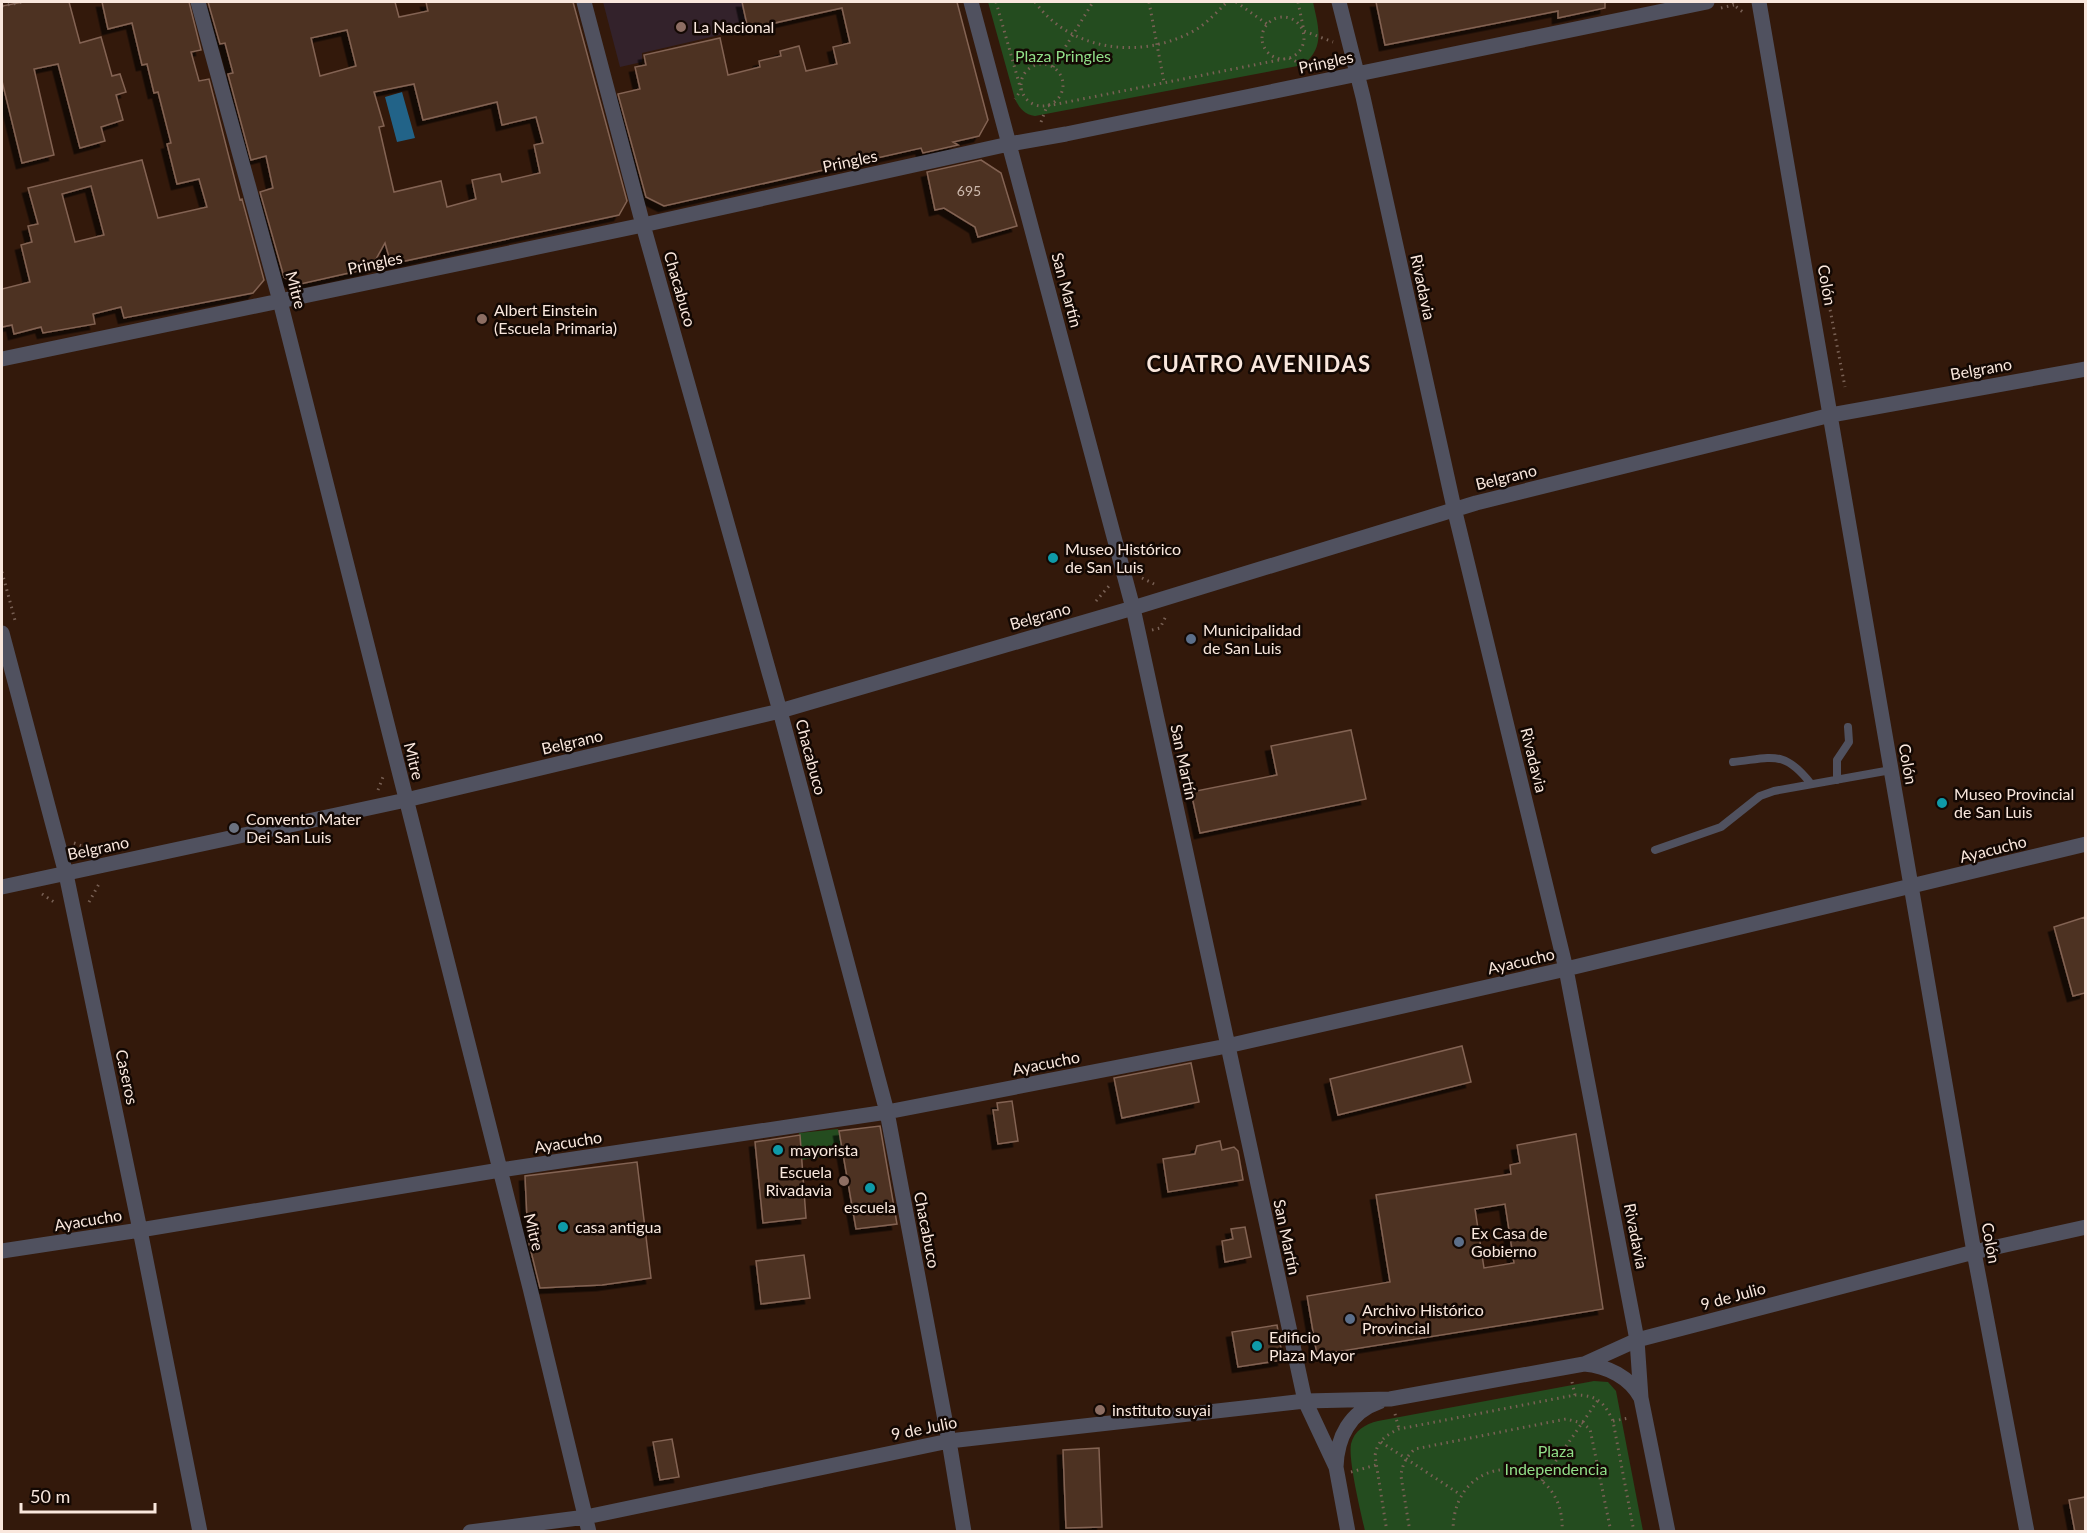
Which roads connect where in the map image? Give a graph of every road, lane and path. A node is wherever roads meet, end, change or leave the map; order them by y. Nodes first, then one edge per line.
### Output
1 (23, 2) edge
2 (198, 2) edge
3 (584, 2) edge
4 (971, 2) edge
5 (996, 2) edge
6 (1035, 2) edge
7 (1093, 2) edge
8 (1149, 2) edge
9 (1227, 2) edge
10 (1236, 2) edge
11 (1298, 2) edge
12 (1339, 2) edge
13 (1707, 2) edge
14 (1759, 2) edge
15 (2, 6) edge
16 (1267, 24) junction
17 (1304, 31) junction
18 (1073, 34) junction
19 (1157, 46) junction
20 (1289, 58) junction
21 (1053, 67) junction
22 (1358, 74) junction
23 (1164, 83) junction
24 (1021, 90) junction
25 (1047, 106) junction
26 (1009, 144) junction
27 (643, 225) junction
28 (280, 301) junction
29 (2, 359) edge
30 (2085, 369) edge
31 (1831, 415) junction
32 (1454, 508) junction
33 (1133, 608) junction
34 (2, 633) edge
35 (780, 711) junction
36 (1848, 727) dead end
37 (1733, 762) dead end
38 (1891, 770) junction
39 (1837, 780) junction
40 (1811, 784) junction
41 (406, 800) junction
42 (2085, 844) edge
43 (1655, 850) dead end
44 (66, 874) junction
45 (2, 887) edge
46 (1911, 888) junction
47 (1566, 969) junction
48 (1227, 1046) junction
49 (886, 1112) junction
50 (500, 1170) junction
51 (2085, 1227) edge
52 (140, 1230) junction
53 (2, 1251) edge
54 (1974, 1252) junction
55 (1637, 1340) junction
56 (1584, 1364) junction
57 (1641, 1398) junction
58 (1390, 1399) junction
59 (1598, 1400) junction
60 (1305, 1401) junction
61 (1582, 1422) junction
62 (949, 1441) junction
63 (1381, 1442) junction
64 (1406, 1458) junction
65 (1376, 1465) junction
66 (1337, 1471) junction
67 (1542, 1481) junction
68 (1461, 1495) junction
69 (588, 1524) edge
70 (200, 1532) edge
71 (470, 1532) edge
72 (964, 1532) edge
73 (1348, 1532) edge
74 (1387, 1532) edge
75 (1410, 1532) edge
76 (1453, 1532) edge
77 (1562, 1532) edge
78 (1611, 1532) edge
79 (1634, 1532) edge
80 (1668, 1532) edge
81 (2027, 1532) edge

1 - 15 path
2 - 28 street, Mitre
3 - 27 street, Chacabuco
4 - 26 street, San Martín
5 - 24 path
6 - 18 path
7 - 18 path
8 - 19 path
9 - 19 path
10 - 16 path
11 - 17 path
12 - 22 street, Rivadavia
13 - 22 street, Pringles
14 - 31 street, Colón
16 - 17 path
16 - 20 path
17 - 20 path
18 - 19 path
18 - 21 path
19 - 23 path
20 - 23 path
21 - 24 path
21 - 25 path
22 - 26 street, Pringles
22 - 32 street, Rivadavia
23 - 25 path
24 - 25 path
26 - 27 street, Pringles
26 - 33 street, San Martín
27 - 28 street, Pringles
27 - 35 street, Chacabuco
28 - 29 street, Pringles
28 - 41 street, Mitre
30 - 31 street, Belgrano
31 - 32 street, Belgrano
31 - 38 street, Colón
32 - 33 street, Belgrano
32 - 47 street, Rivadavia
33 - 35 street, Belgrano
33 - 48 street, San Martín
34 - 44 street, Caseros
35 - 41 street, Belgrano
35 - 49 street, Chacabuco
36 - 39 lane
37 - 40 lane
38 - 39 lane
38 - 46 street, Colón
39 - 40 lane
40 - 43 lane
41 - 44 street, Belgrano
41 - 50 street, Mitre
42 - 46 street, Ayacucho
44 - 45 street, Belgrano
44 - 52 street, Caseros
46 - 47 street, Ayacucho
46 - 54 street, Colón
47 - 48 street, Ayacucho
47 - 55 street, Rivadavia
48 - 49 street, Ayacucho
48 - 60 street, San Martín
49 - 50 street, Ayacucho
49 - 62 street, Chacabuco
50 - 52 street, Ayacucho
50 - 69 street, Mitre
51 - 54 street, 9 de Julio
52 - 53 street, Ayacucho
52 - 70 street, Caseros
54 - 55 street, 9 de Julio
54 - 81 street, Colón
55 - 56 street, 9 de Julio
55 - 57 street, Rivadavia
56 - 57 street
56 - 58 street, 9 de Julio
57 - 80 street, Rivadavia
58 - 60 street, 9 de Julio
58 - 66 street, 9 de Julio
59 - 61 path
59 - 63 path
59 - 79 path
60 - 62 street, 9 de Julio
60 - 66 street, San Martín
61 - 64 path
61 - 67 path
61 - 78 path
62 - 69 street, 9 de Julio
62 - 72 street, Chacabuco
63 - 64 path
63 - 65 path
64 - 68 path
64 - 75 path
65 - 66 path
65 - 74 path
66 - 73 street, San Martín
67 - 68 path
67 - 77 path
68 - 76 path
69 - 71 street, 9 de Julio

